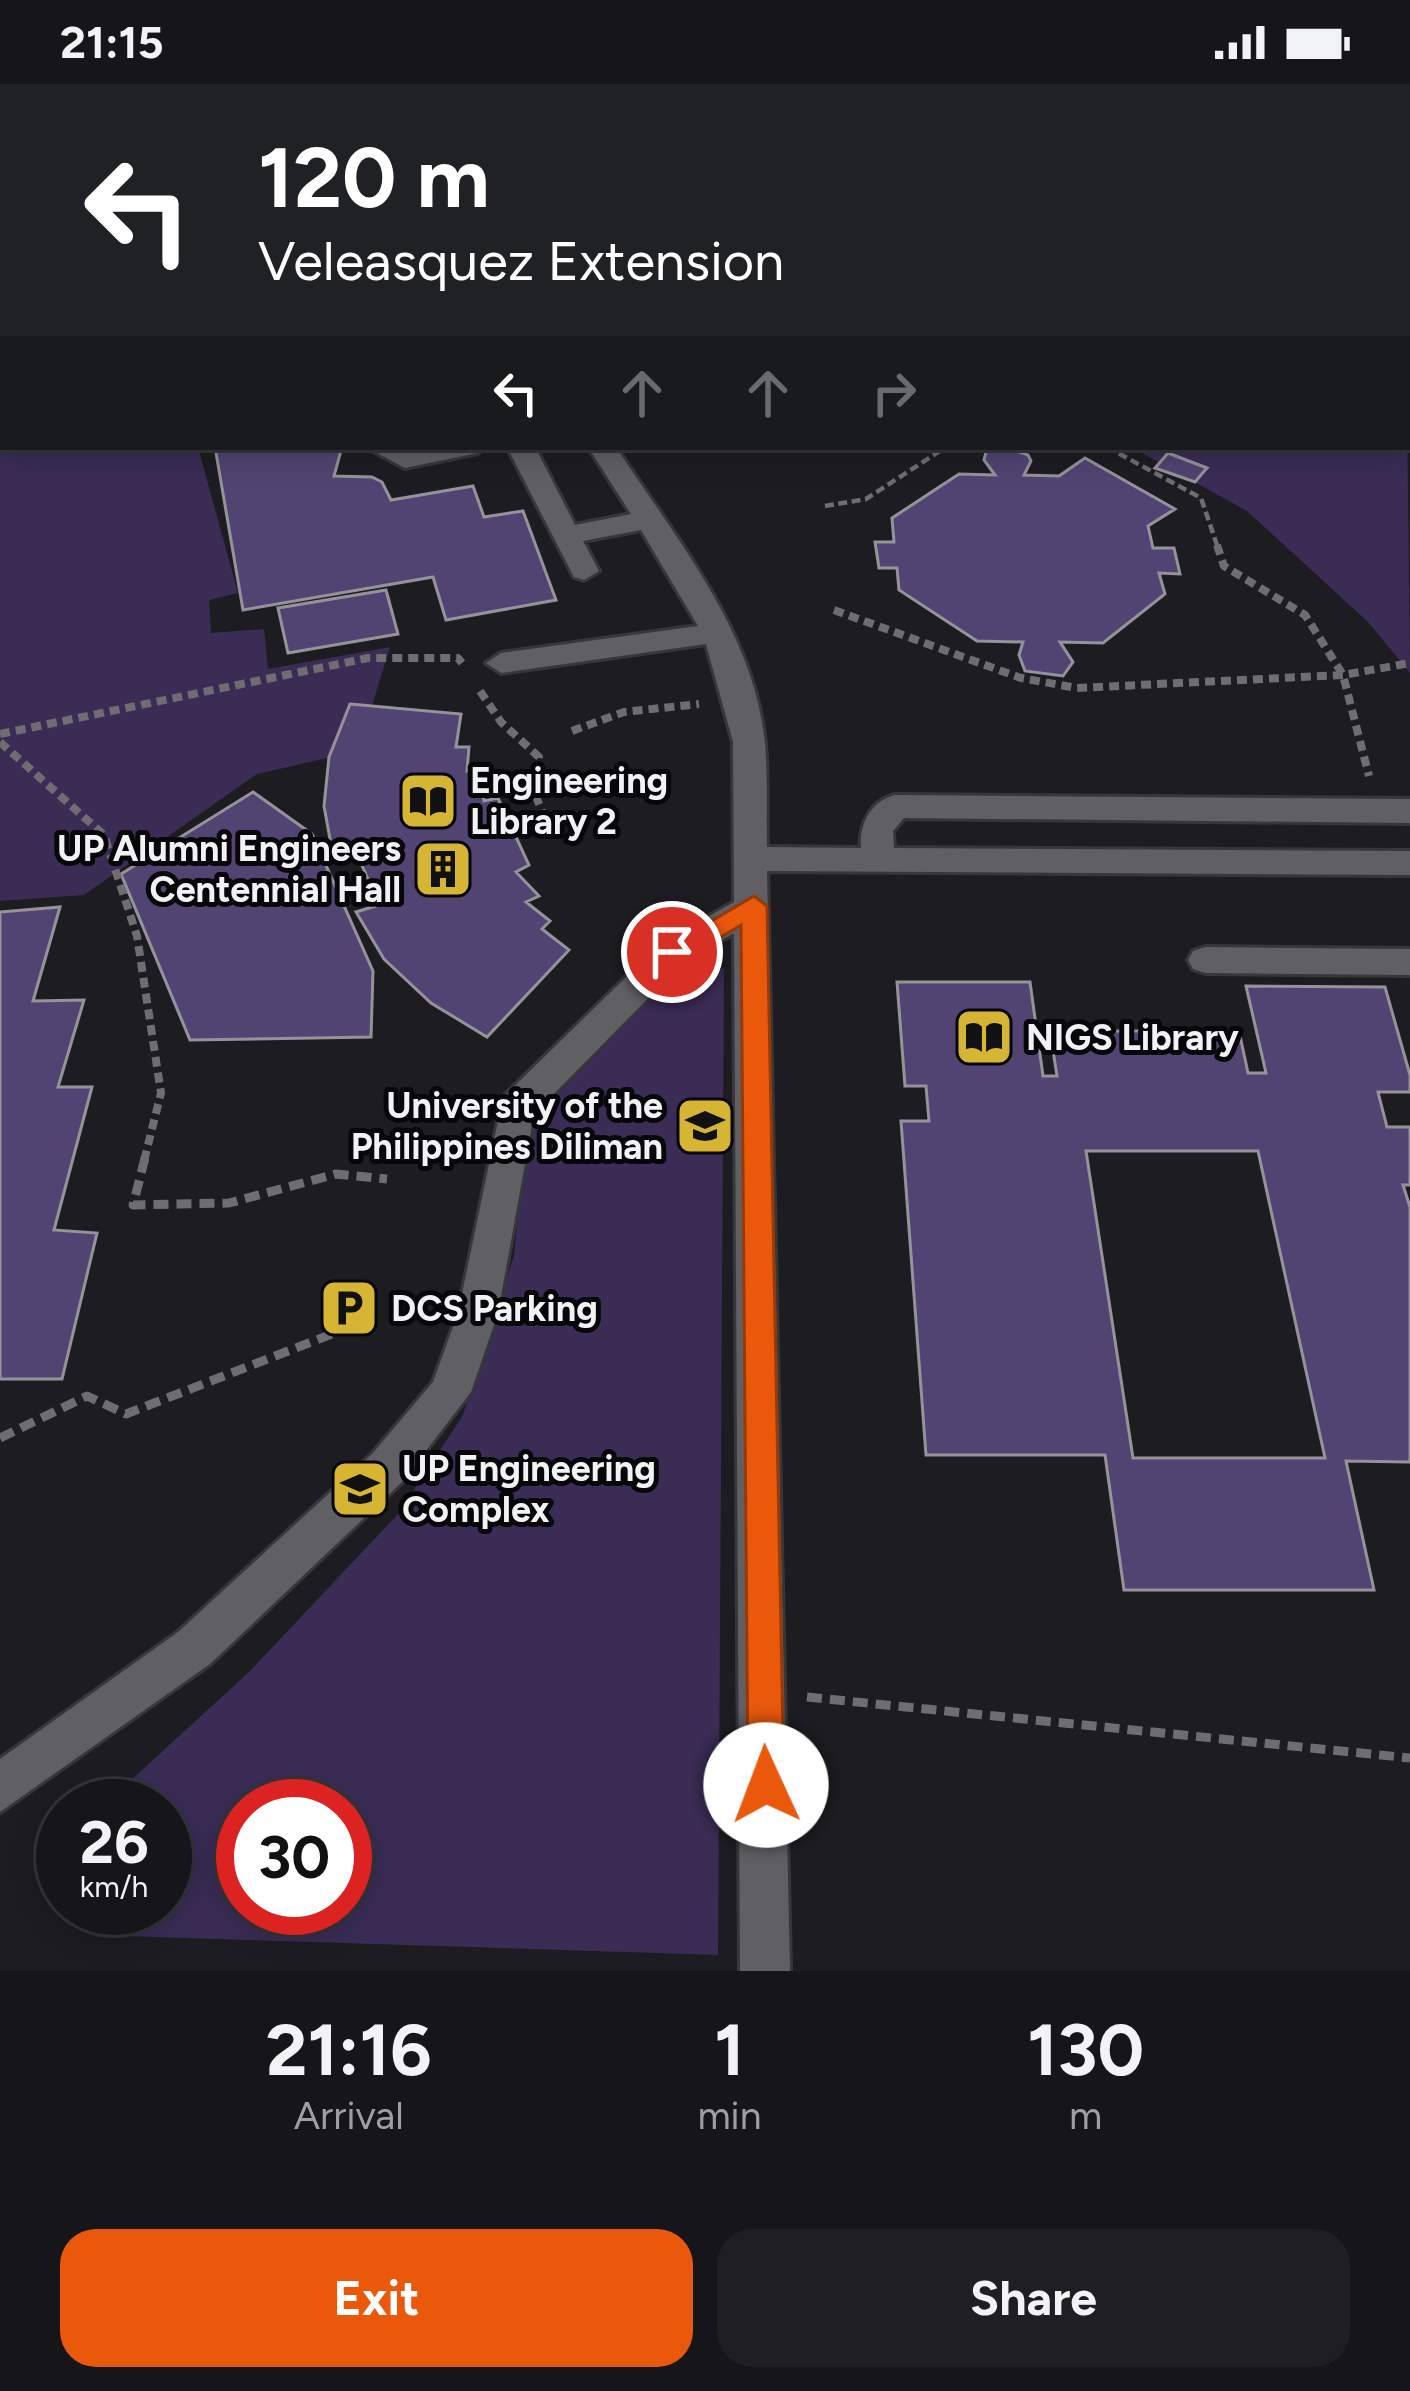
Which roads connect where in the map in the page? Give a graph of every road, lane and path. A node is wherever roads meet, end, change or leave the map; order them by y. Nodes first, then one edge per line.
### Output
1 (386, 450) edge
2 (453, 450) edge
3 (523, 450) edge
4 (604, 450) edge
5 (941, 450) edge
6 (1113, 450) edge
7 (825, 506) dead end
8 (646, 520) junction
9 (567, 536) junction
10 (584, 571) dead end
11 (834, 610) dead end
12 (718, 633) junction
13 (1410, 662) edge
14 (501, 663) dead end
15 (1343, 675) junction
16 (743, 702) junction
17 (572, 731) dead end
18 (0, 738) edge
19 (542, 811) dead end
20 (1394, 812) edge
21 (754, 859) junction
22 (879, 861) junction
23 (1410, 863) edge
24 (754, 906) junction
25 (1205, 960) dead end
26 (1410, 962) edge
27 (387, 1179) dead end
28 (356, 1325) dead end
29 (0, 1438) edge
30 (763, 1692) junction
31 (1410, 1758) edge
32 (0, 1788) edge
33 (765, 1971) edge

1 - 2 street
3 - 9 street
4 - 8 street
5 - 7 path
6 - 15 path
8 - 9 street
8 - 12 street
9 - 10 street
11 - 15 path
12 - 14 street
12 - 16 street
13 - 15 path
15 - 20 path
16 - 17 path
16 - 21 street
18 - 19 path
18 - 27 path
20 - 22 street
21 - 22 street
21 - 24 street
22 - 23 street
24 - 30 street
24 - 32 street
25 - 26 street
28 - 29 path
30 - 31 path
30 - 33 street

